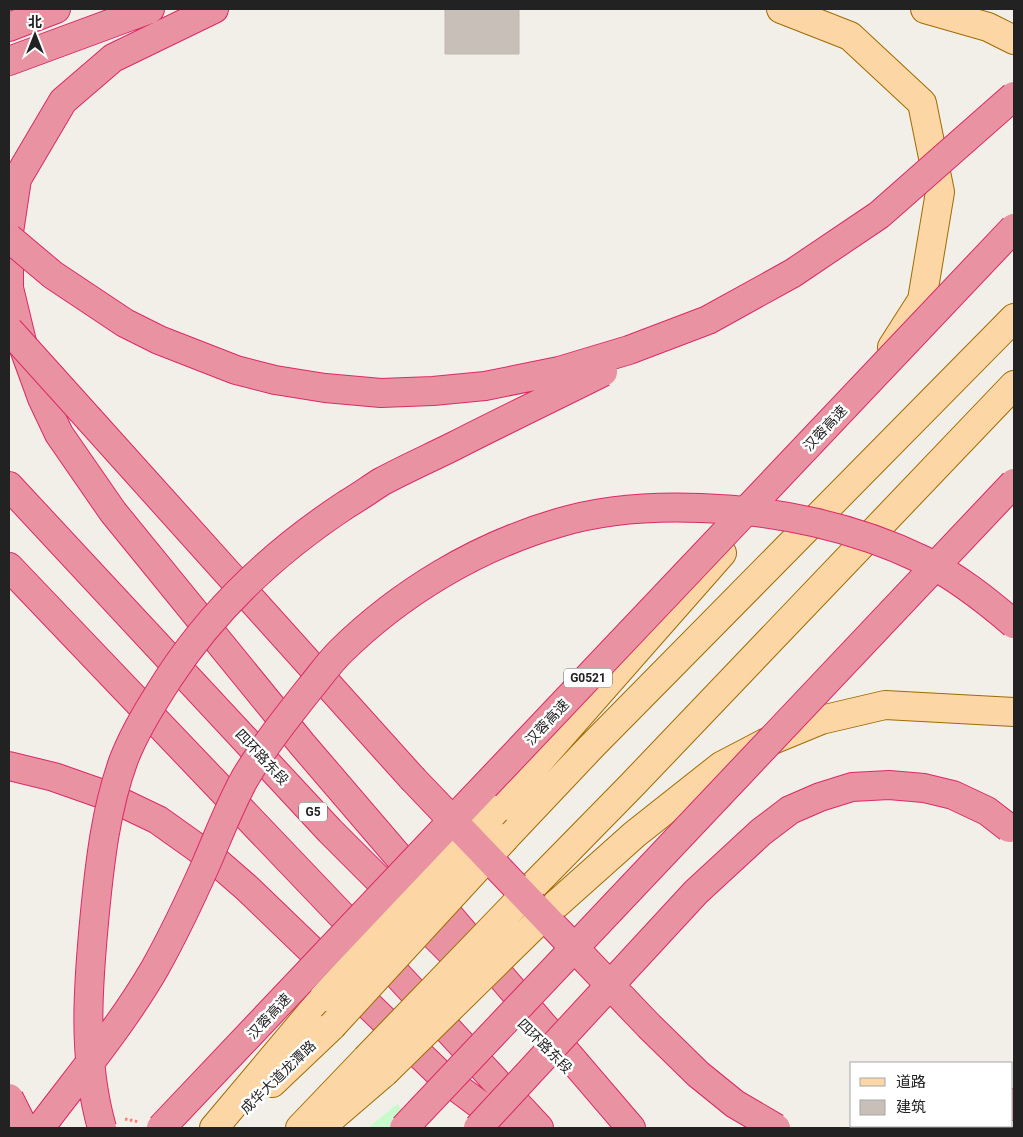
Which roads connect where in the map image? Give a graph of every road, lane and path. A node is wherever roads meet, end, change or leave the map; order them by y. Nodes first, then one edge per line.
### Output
1 (56, 9) edge
2 (150, 9) edge
3 (214, 9) edge
4 (781, 9) edge
5 (925, 9) edge
6 (9, 27) edge
7 (1014, 40) edge
8 (9, 61) edge
9 (1014, 96) edge
10 (1014, 228) edge
11 (9, 232) edge
12 (9, 238) edge
13 (9, 257) edge
14 (1014, 318) edge
15 (708, 320) junction
16 (9, 330) edge
17 (1014, 385) edge
18 (1014, 483) edge
19 (9, 486) edge
20 (9, 567) edge
21 (1014, 624) edge
22 (1014, 712) edge
23 (9, 766) edge
24 (1014, 832) edge
25 (375, 1066) junction
26 (9, 1098) edge
27 (24, 1128) edge
28 (40, 1128) edge
29 (102, 1128) edge
30 (161, 1128) edge
31 (214, 1128) edge
32 (224, 1128) edge
33 (300, 1128) edge
34 (321, 1128) edge
35 (404, 1128) edge
36 (478, 1128) edge
37 (511, 1128) edge
38 (540, 1128) edge
39 (629, 1128) edge
40 (776, 1128) edge

1 - 6 highway
2 - 8 highway
3 - 11 highway
4 - 31 main road, bridge
5 - 7 main road
9 - 15 highway, bridge
10 - 30 highway, 汉蓉高速 / G0521, bridge
12 - 15 highway, bridge
13 - 39 highway
14 - 32 main road, 成华大道龙潭路, bridge
15 - 29 highway, bridge
16 - 40 highway, bridge
17 - 25 main road, bridge
18 - 35 highway, bridge
19 - 39 highway, 四环路东段 / G5
20 - 38 highway
21 - 28 highway, bridge
22 - 25 main road, bridge
23 - 37 highway
24 - 36 highway, bridge
25 - 33 main road
25 - 34 main road
26 - 27 highway, bridge

